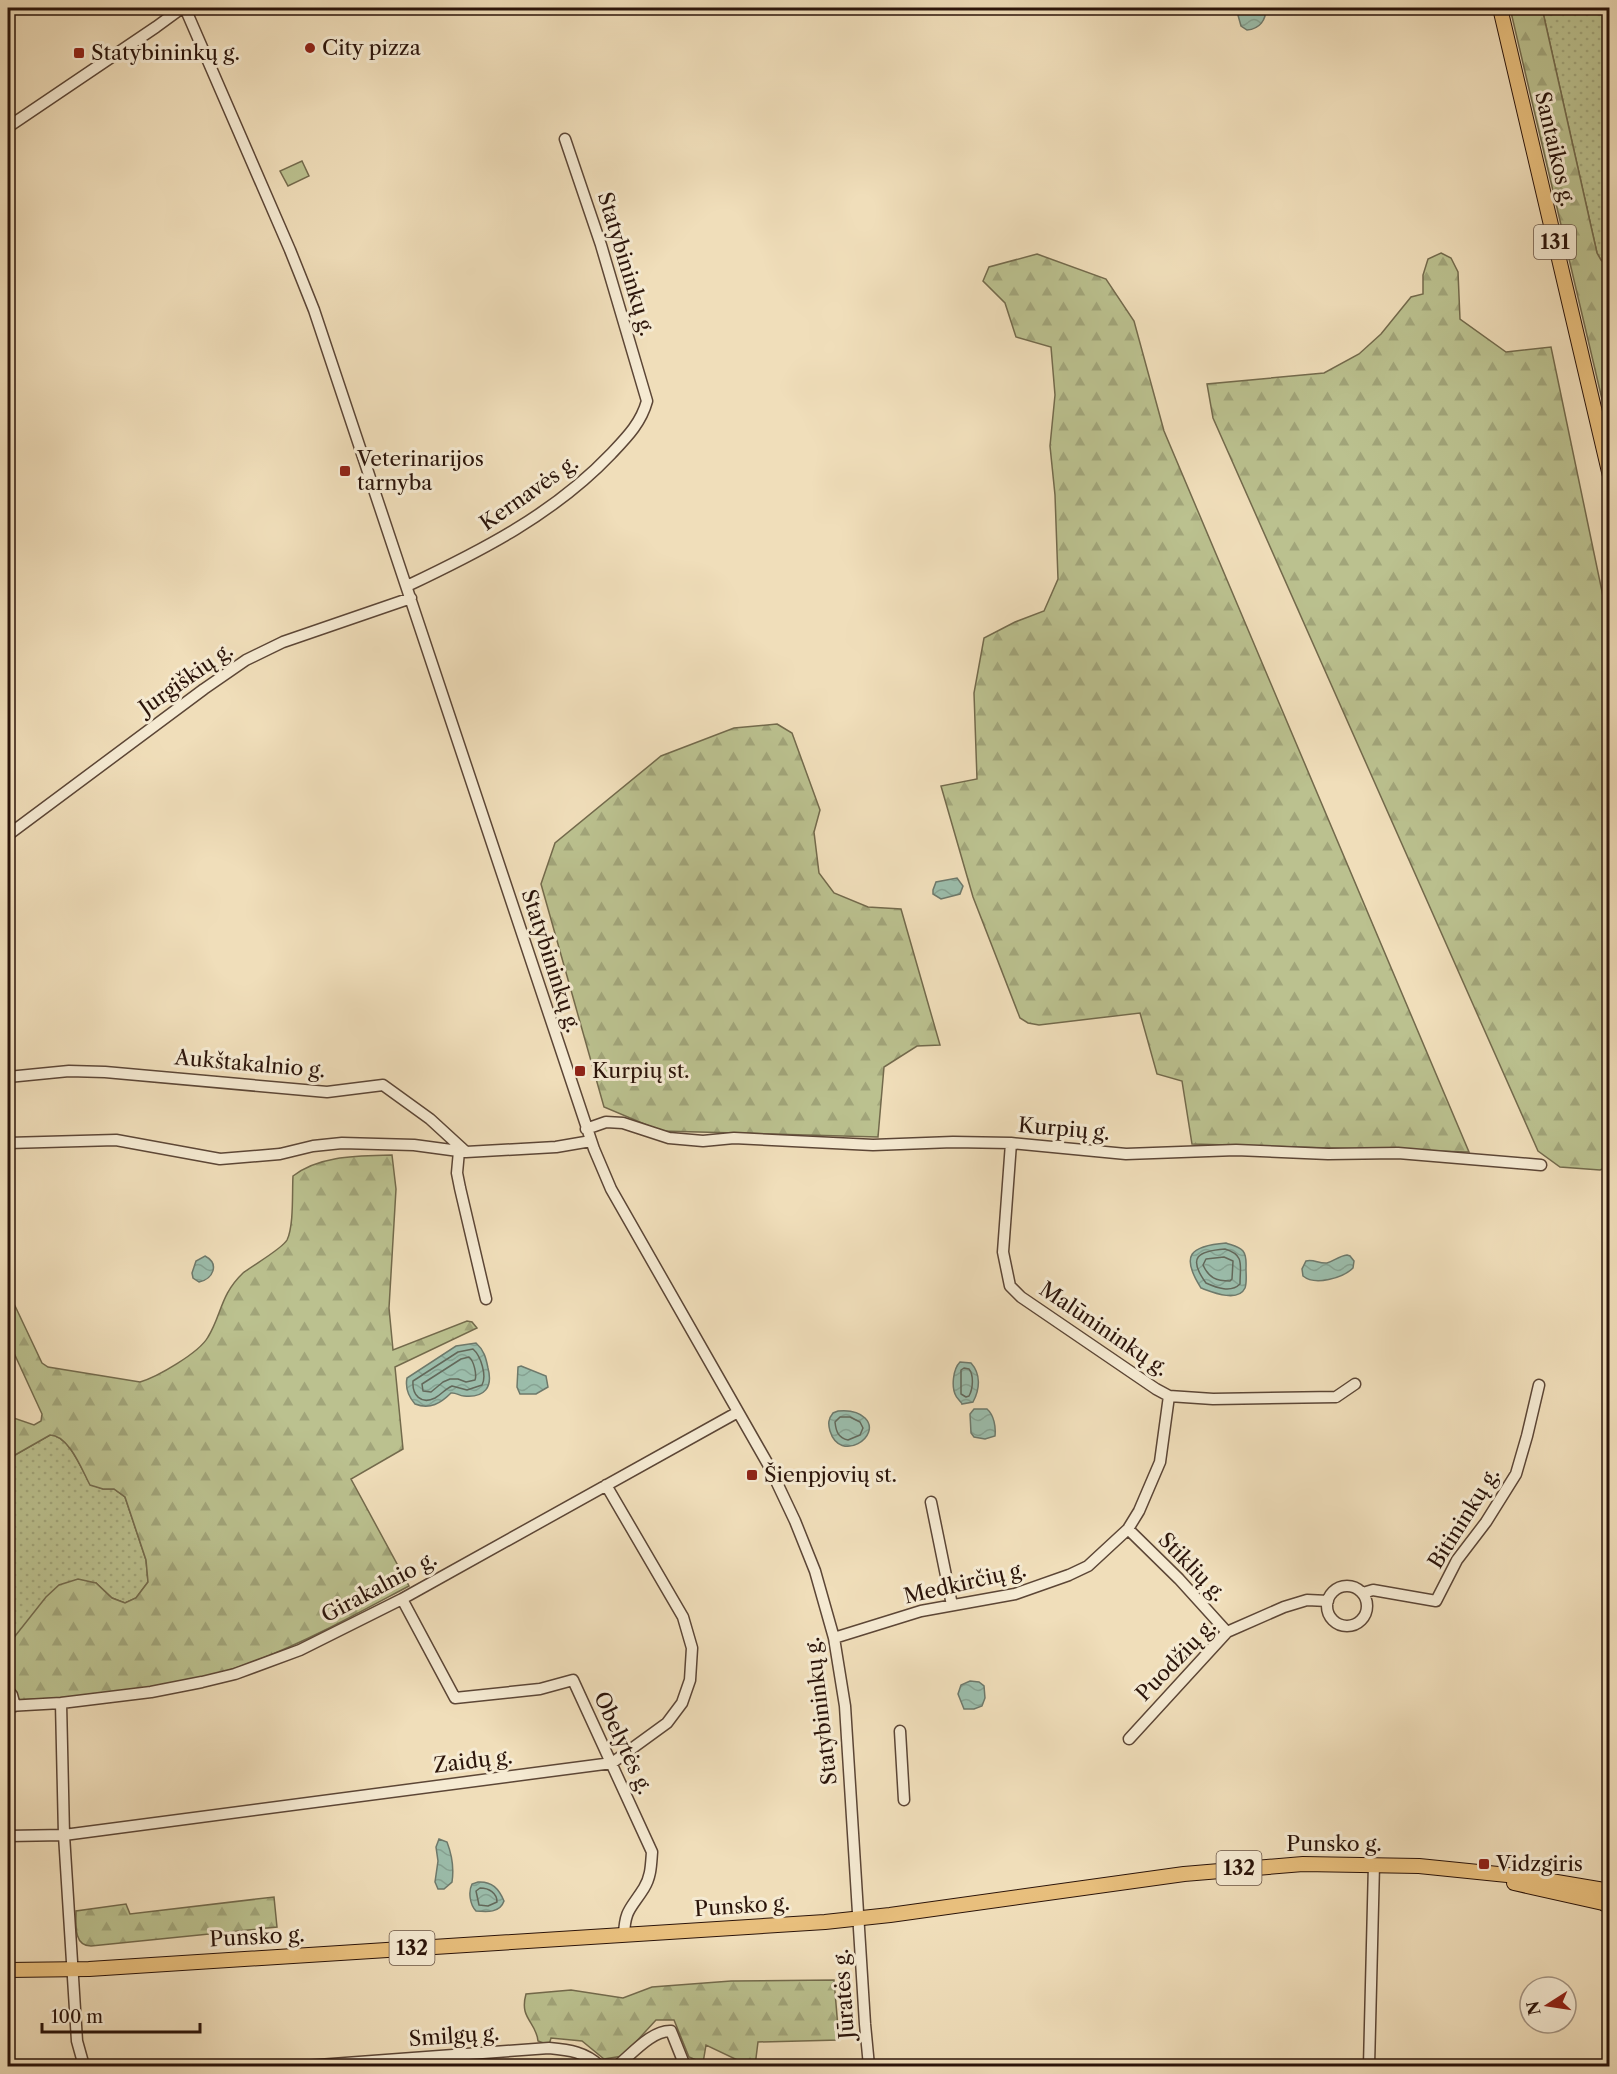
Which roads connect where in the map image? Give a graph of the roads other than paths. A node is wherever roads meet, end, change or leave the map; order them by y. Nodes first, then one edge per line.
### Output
1 (184, 8) edge
2 (1500, 8) edge
3 (8, 127) edge
4 (565, 139) dead end
5 (647, 401) joint
6 (1610, 476) edge
7 (407, 586) junction
8 (411, 598) junction
9 (8, 835) edge
10 (8, 1077) edge
11 (586, 1129) junction
12 (591, 1141) junction
13 (8, 1143) edge
14 (1011, 1143) junction
15 (462, 1151) junction
16 (1541, 1165) dead end
17 (486, 1299) dead end
18 (1355, 1384) dead end
19 (1539, 1385) dead end
20 (1169, 1396) junction
21 (738, 1412) junction
22 (606, 1485) junction
23 (931, 1502) dead end
24 (1128, 1529) junction
25 (1363, 1593) junction
26 (402, 1599) junction
27 (1328, 1600) junction
28 (952, 1605) junction
29 (1227, 1632) junction
30 (834, 1638) junction
31 (8, 1690) edge
32 (61, 1703) junction
33 (11, 1706) edge
34 (900, 1731) dead end
35 (1129, 1739) dead end
36 (612, 1763) junction
37 (904, 1800) dead end
38 (64, 1835) junction
39 (8, 1836) edge
40 (1374, 1864) junction
41 (1477, 1872) junction
42 (1610, 1892) edge
43 (1610, 1907) edge
44 (858, 1918) junction
45 (624, 1935) junction
46 (73, 1969) junction
47 (8, 1970) edge
48 (84, 2067) edge
49 (305, 2067) edge
50 (600, 2067) edge
51 (617, 2067) edge
52 (685, 2067) edge
53 (869, 2067) edge
54 (1369, 2067) edge

1 - 3 street
1 - 7 street, Statybininkų g.
2 - 6 main road, Santaikos g. / 131
4 - 5 street, Statybininkų g.
5 - 7 street, Kernavės g.
7 - 8 street, Statybininkų g.
8 - 9 street, Jurgiškių g.
8 - 11 street, Statybininkų g.
10 - 15 street, Aukštakalnio g.
11 - 12 street, Statybininkų g.
11 - 14 street, Kurpių g.
12 - 15 street
12 - 21 street, Statybininkų g.
13 - 15 street
14 - 16 street, Kurpių g.
14 - 20 street, Malūnininkų g.
15 - 17 street
18 - 20 street, Malūnininkų g.
19 - 25 street, Bitininkų g.
20 - 24 street, Medkirčių g.
21 - 22 street, Girakalnio g.
21 - 30 street, Statybininkų g.
22 - 26 street, Girakalnio g.
22 - 36 street, Zaidų g.
23 - 28 street
24 - 28 street, Medkirčių g.
24 - 29 street, Stiklių g.
25 - 27 street
25 - 27 street
26 - 32 street, Girakalnio g.
26 - 36 street, Obelytės g.
27 - 29 street, Puodžių g.
28 - 30 street, Medkirčių g.
29 - 35 street, Puodžių g.
30 - 44 street, Statybininkų g.
31 - 33 street
32 - 33 street, Girakalnio g.
32 - 38 street
34 - 37 street
36 - 38 street, Zaidų g.
36 - 45 street, Obelytės g.
38 - 39 street, Zaidų g.
38 - 46 street
40 - 41 main road, Punsko g. / 132
40 - 44 main road, Punsko g. / 132
40 - 54 street
41 - 42 main road, Punsko g.
41 - 43 main road, Punsko g.
44 - 45 main road, Punsko g. / 132
44 - 53 street, Jūratės g.
45 - 46 main road, Punsko g. / 132
46 - 47 main road, Punsko g. / 132
46 - 48 street
49 - 50 street, Smilgų g.
51 - 52 street

